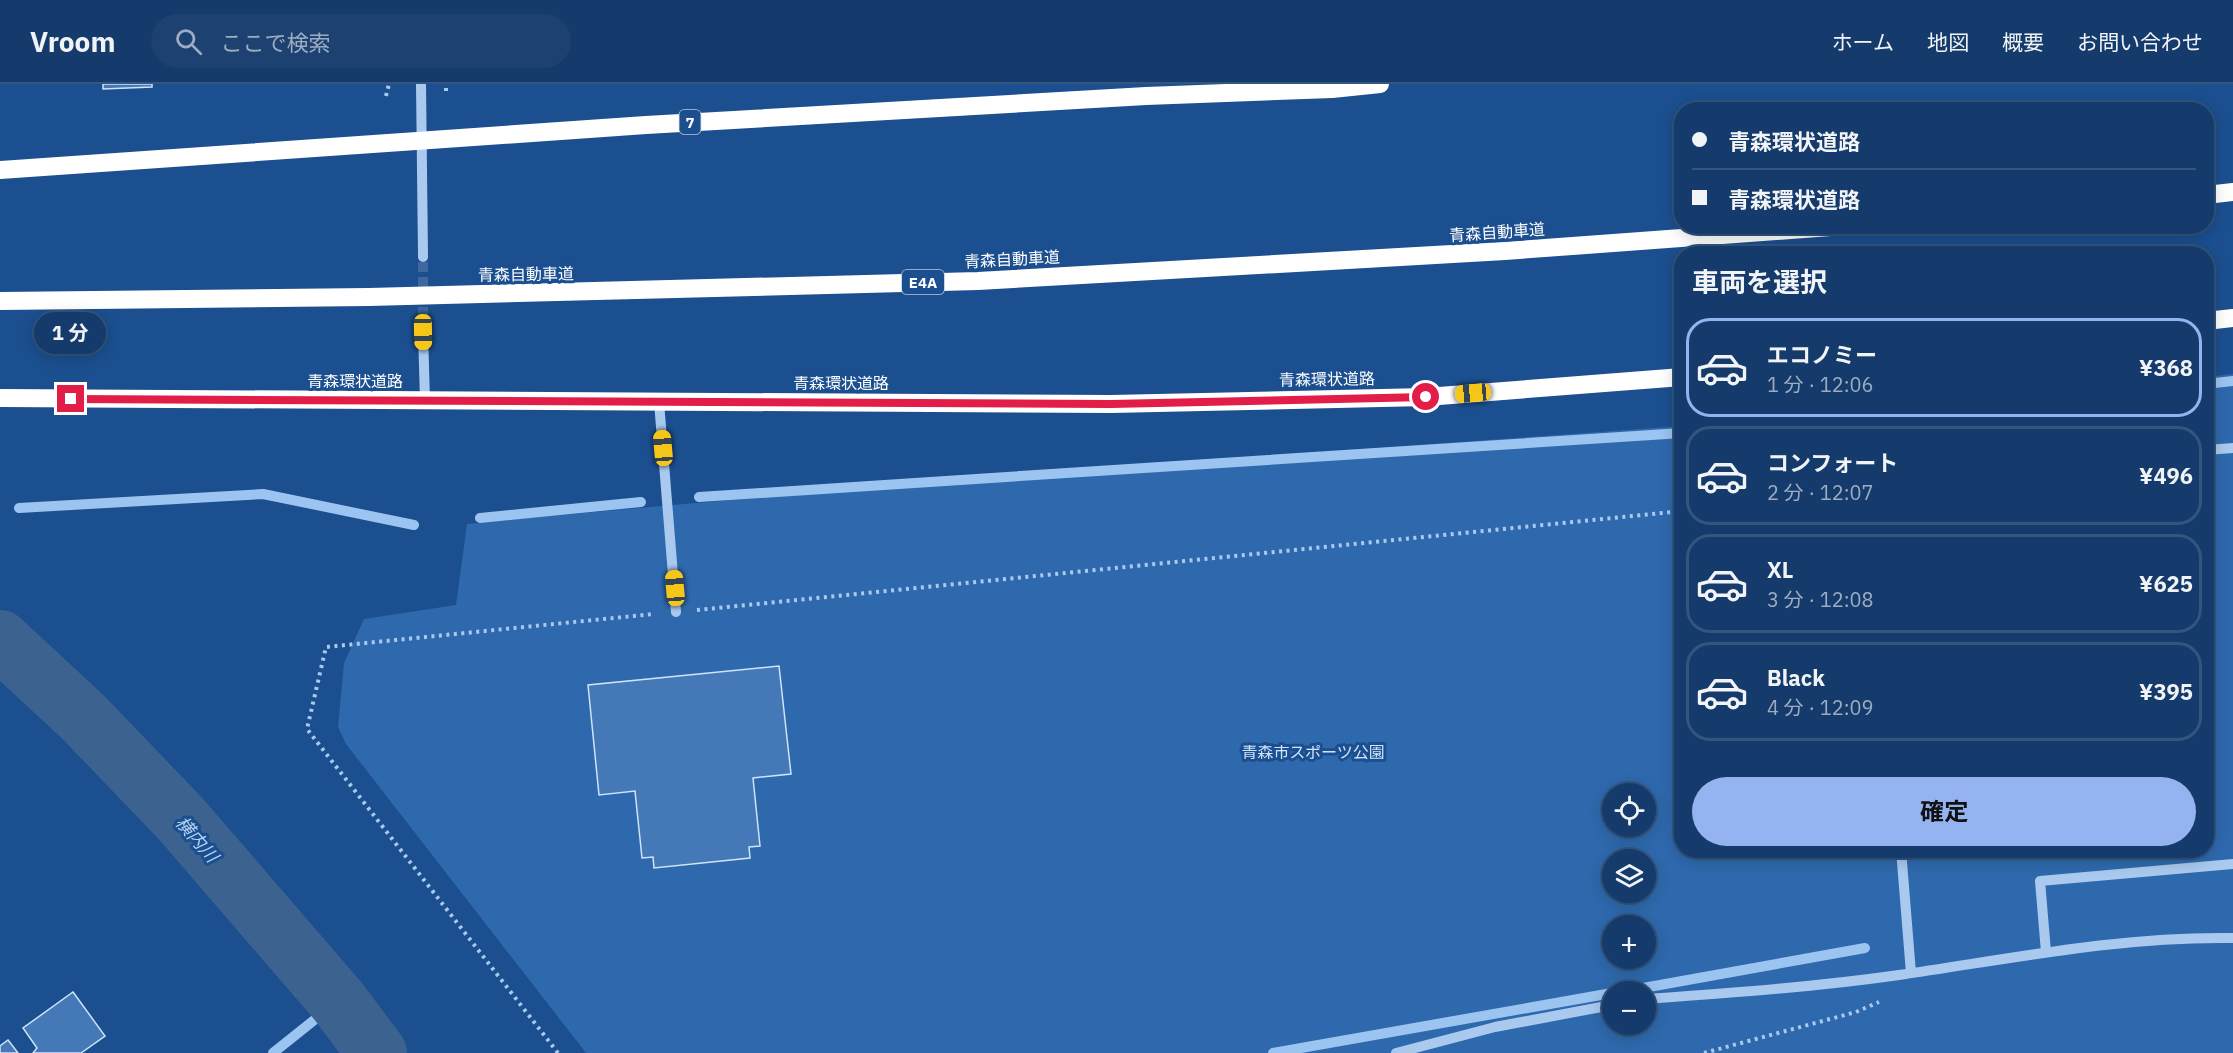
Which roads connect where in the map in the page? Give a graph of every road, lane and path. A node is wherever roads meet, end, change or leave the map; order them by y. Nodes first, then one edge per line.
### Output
1 (389, 84) edge
2 (421, 84) edge
3 (446, 84) edge
4 (1380, 84) edge
5 (1331, 86) edge
6 (446, 92) dead end
7 (386, 96) dead end
8 (422, 141) junction
9 (0, 170) edge
10 (2233, 192) edge
11 (2214, 194) edge
12 (1736, 234) edge
13 (423, 257) tunnel mouth
14 (0, 301) edge
15 (2233, 318) edge
16 (2214, 320) edge
17 (423, 332) tunnel mouth
18 (1674, 378) edge
19 (0, 398) edge
20 (425, 401) junction
21 (659, 402) junction
22 (2233, 448) edge
23 (2214, 449) edge
24 (1674, 512) edge
25 (676, 612) junction
26 (1902, 858) edge
27 (2233, 864) edge
28 (2233, 938) edge
29 (2046, 952) junction
30 (1911, 973) junction
31 (1893, 976) junction
32 (1656, 998) edge
33 (1602, 1007) edge
34 (558, 1053) edge
35 (1396, 1053) edge
36 (1704, 1053) edge

1 - 7 path
2 - 8 street
3 - 6 path
4 - 5 highway, 7
5 - 8 highway, 7
8 - 9 highway, 7
8 - 13 street
10 - 11 highway
12 - 14 highway, 青森自動車道 / E4A
15 - 16 highway
17 - 20 street
18 - 21 highway, 青森環状道路
19 - 20 highway, 青森環状道路
20 - 21 highway, 青森環状道路
21 - 25 street
22 - 23 street
24 - 25 path
25 - 34 path
26 - 30 street
27 - 29 street
28 - 29 street
29 - 30 street
30 - 31 street
31 - 32 street
31 - 36 path
33 - 35 street

